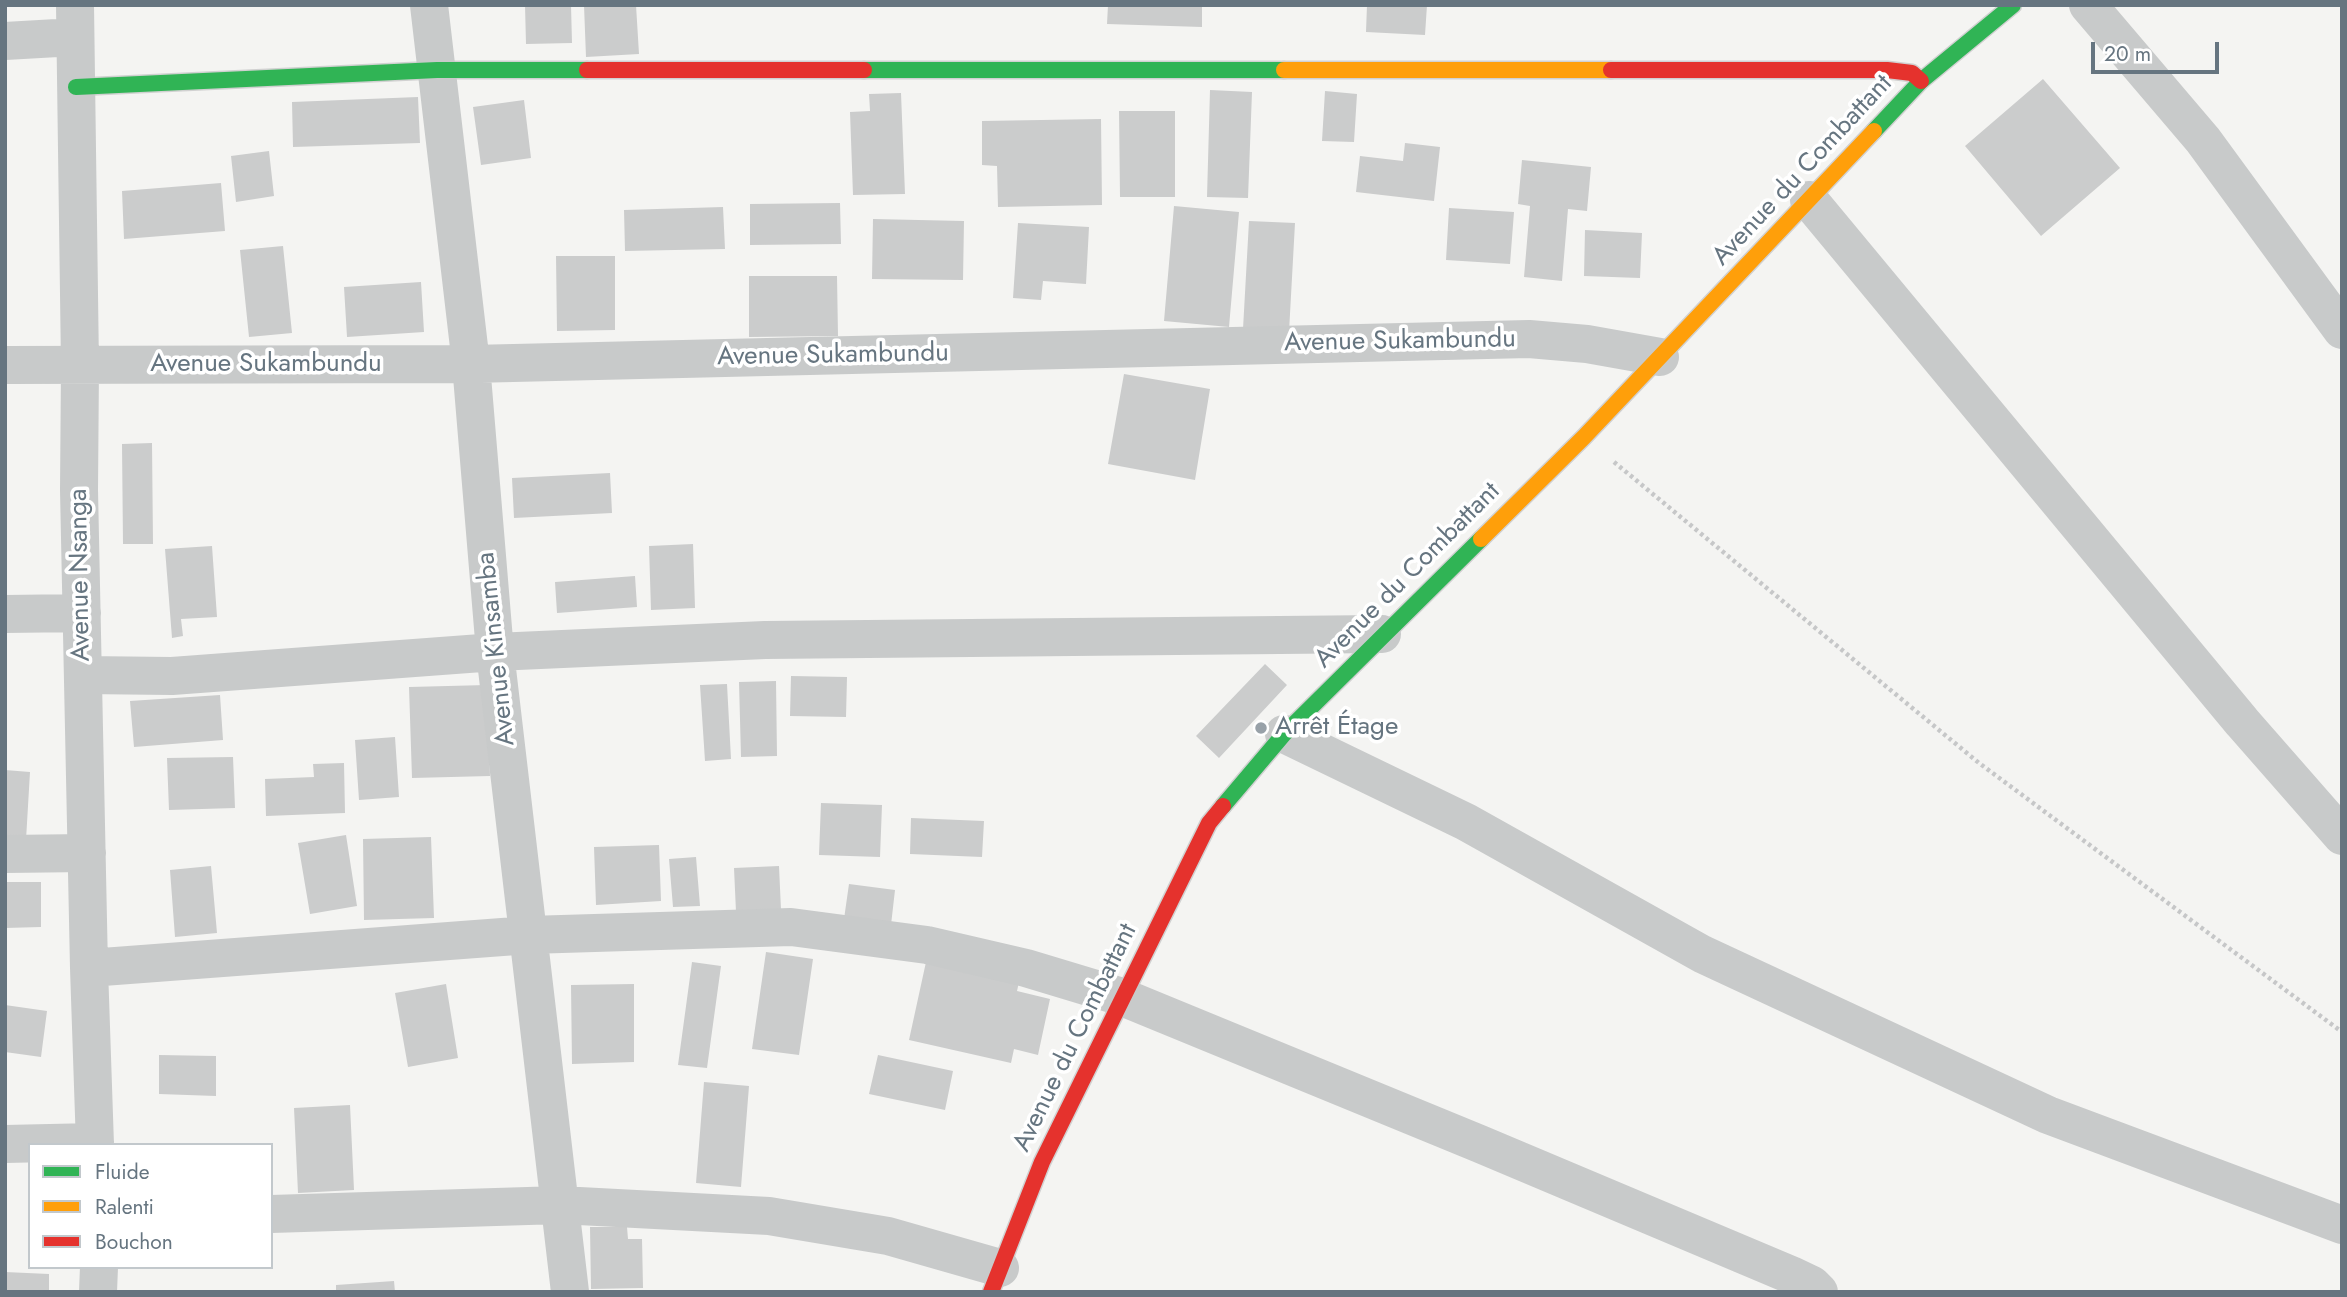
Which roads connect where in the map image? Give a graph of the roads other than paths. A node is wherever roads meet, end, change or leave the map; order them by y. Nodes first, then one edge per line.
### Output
1 (429, 5) edge
2 (2013, 5) edge
3 (2088, 5) edge
4 (75, 21) edge
5 (5, 41) edge
6 (437, 70) junction
7 (1921, 81) junction
8 (76, 87) junction
9 (1809, 200) junction
10 (2342, 330) edge
11 (1660, 357) junction
12 (471, 364) junction
13 (5, 365) edge
14 (80, 366) junction
15 (82, 613) junction
16 (5, 614) edge
17 (1382, 635) junction
18 (495, 652) junction
19 (83, 675) junction
20 (1284, 734) junction
21 (2342, 836) edge
22 (87, 853) junction
23 (5, 854) edge
24 (529, 935) junction
25 (89, 968) junction
26 (1122, 997) junction
27 (95, 1143) edge
28 (5, 1144) edge
29 (28, 1144) edge
30 (560, 1205) junction
31 (273, 1214) edge
32 (2342, 1225) edge
33 (99, 1269) edge
34 (996, 1280) edge
35 (98, 1292) edge
36 (570, 1292) edge
37 (1819, 1292) edge

1 - 6 street, Avenue Kinsamba
2 - 7 street, Avenue du Combattant
3 - 10 street
4 - 5 street
4 - 8 street, Avenue Nsanga
6 - 7 street
6 - 8 street
6 - 12 street, Avenue Kinsamba
7 - 9 street, Avenue du Combattant
8 - 14 street, Avenue Nsanga
9 - 11 street, Avenue du Combattant
9 - 21 street
11 - 12 street, Avenue Sukambundu
11 - 17 street, Avenue du Combattant
12 - 14 street, Avenue Sukambundu
12 - 18 street, Avenue Kinsamba
13 - 14 street, Avenue Sukambundu
14 - 15 street, Avenue Nsanga
15 - 16 street
15 - 19 street, Avenue Nsanga
17 - 18 street
17 - 20 street, Avenue du Combattant
18 - 19 street
18 - 24 street, Avenue Kinsamba
19 - 22 street, Avenue Nsanga
20 - 26 street, Avenue du Combattant
20 - 32 street
22 - 23 street
22 - 25 street, Avenue Nsanga
24 - 25 street
24 - 26 street
24 - 30 street, Avenue Kinsamba
25 - 27 street, Avenue Nsanga
26 - 34 street, Avenue du Combattant
26 - 37 street
28 - 29 street
30 - 31 street
30 - 34 street
30 - 36 street, Avenue Kinsamba
33 - 35 street

